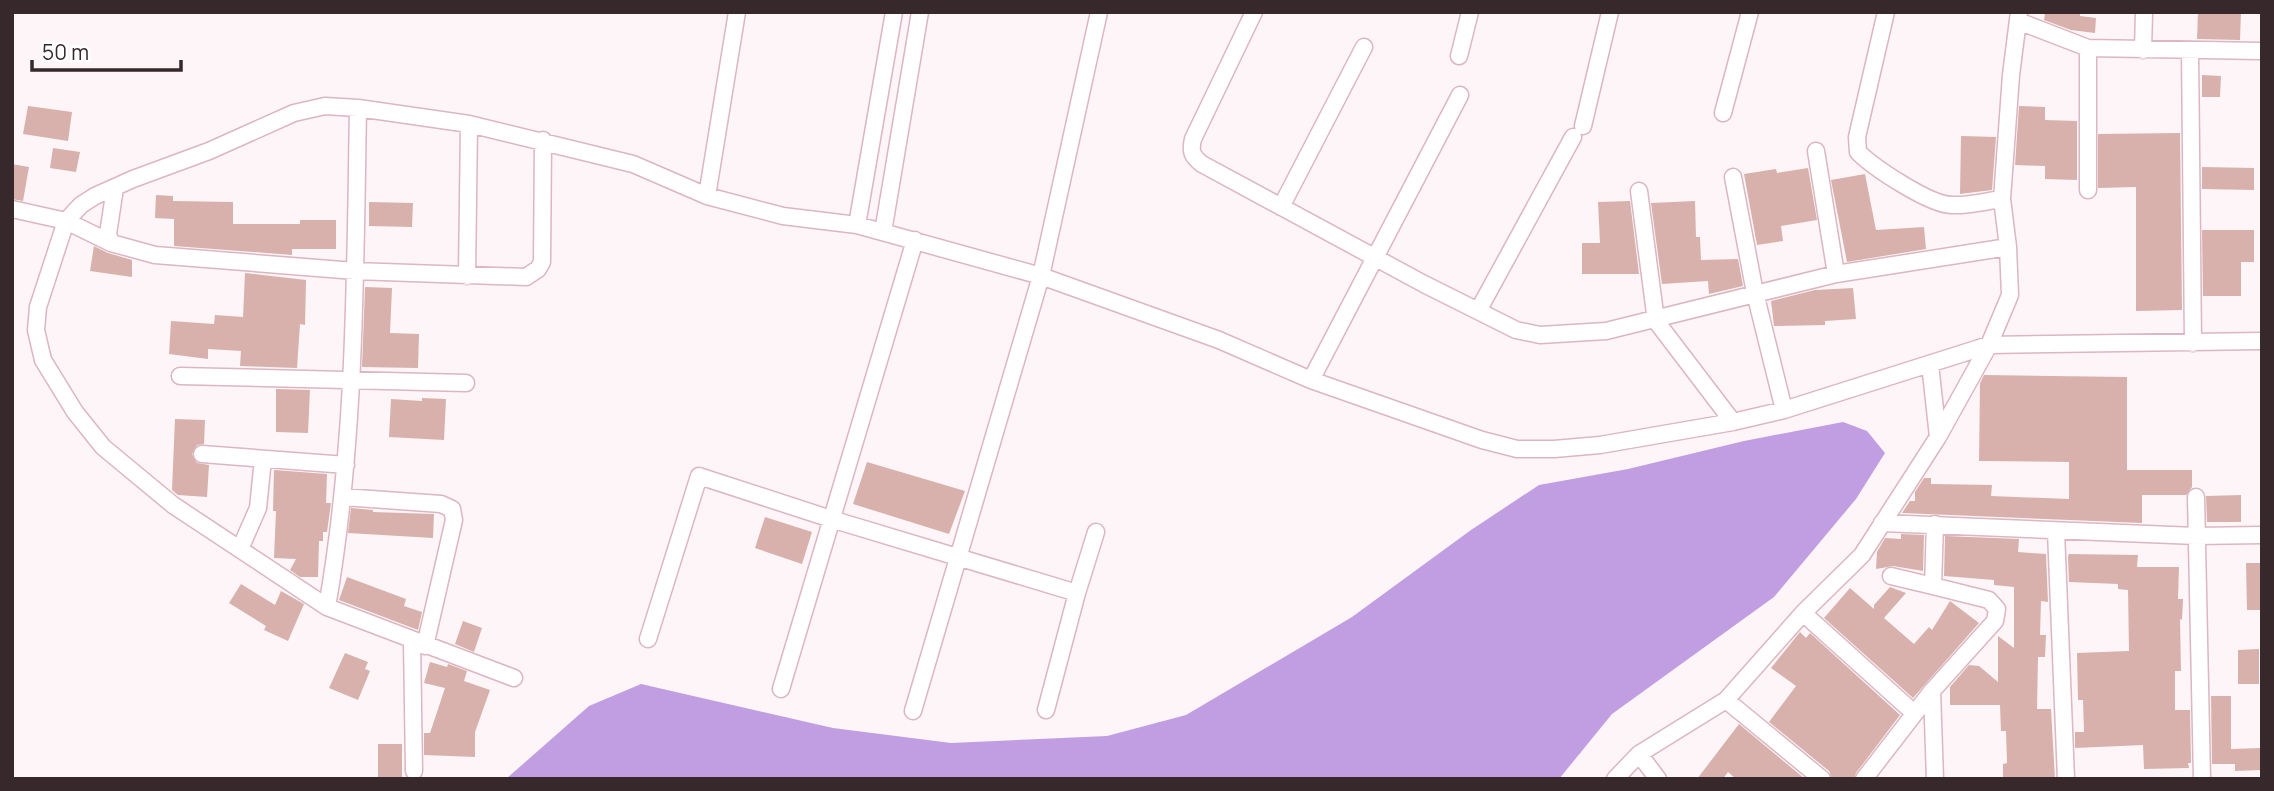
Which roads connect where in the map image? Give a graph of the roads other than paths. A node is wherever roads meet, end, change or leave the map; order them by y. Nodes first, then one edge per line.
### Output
1 (737, 12) edge
2 (894, 12) edge
3 (920, 12) edge
4 (1099, 12) edge
5 (1254, 12) edge
6 (1470, 12) edge
7 (1610, 12) edge
8 (1750, 12) edge
9 (1886, 12) edge
10 (2144, 12) edge
11 (2018, 17) edge
12 (1364, 47) dead end
13 (2088, 48) junction
14 (2143, 50) junction
15 (2190, 51) junction
16 (2262, 51) edge
17 (1460, 55) dead end
18 (1460, 95) dead end
19 (358, 108) junction
20 (1723, 113) dead end
21 (469, 124) junction
22 (543, 140) junction
23 (1816, 151) dead end
24 (1733, 177) dead end
25 (115, 188) junction
26 (2088, 190) dead end
27 (1639, 191) dead end
28 (707, 196) junction
29 (2001, 199) junction
30 (1281, 207) junction
31 (12, 209) edge
32 (66, 221) junction
33 (857, 225) junction
34 (883, 232) junction
35 (915, 240) junction
36 (111, 243) junction
37 (2008, 247) junction
38 (1376, 258) junction
39 (355, 271) junction
40 (1836, 274) junction
41 (467, 276) junction
42 (1041, 276) junction
43 (1755, 293) junction
44 (1478, 312) junction
45 (1656, 321) junction
46 (2262, 341) edge
47 (2193, 343) junction
48 (1989, 345) junction
49 (1930, 363) junction
50 (180, 376) dead end
51 (350, 380) junction
52 (1311, 380) junction
53 (466, 383) dead end
54 (1784, 410) junction
55 (1732, 422) junction
56 (1938, 437) junction
57 (202, 454) dead end
58 (263, 459) junction
59 (346, 465) junction
60 (343, 497) junction
61 (2196, 497) dead end
62 (831, 519) junction
63 (1882, 523) junction
64 (1935, 524) junction
65 (2056, 531) junction
66 (1096, 532) dead end
67 (2262, 535) edge
68 (2196, 536) junction
69 (240, 550) junction
70 (960, 558) junction
71 (1891, 576) dead end
72 (1933, 586) junction
73 (1077, 593) junction
74 (327, 607) junction
75 (1803, 613) junction
76 (648, 639) dead end
77 (419, 643) junction
78 (514, 678) dead end
79 (781, 689) dead end
80 (1932, 691) junction
81 (1726, 700) junction
82 (1046, 710) dead end
83 (913, 711) dead end
84 (1914, 713) junction
85 (1639, 754) junction
86 (414, 771) dead end
87 (1615, 779) edge
88 (1658, 779) edge
89 (1822, 779) edge
90 (1864, 779) edge
91 (1935, 779) edge
92 (2066, 779) edge
93 (2202, 779) edge

1 - 28 street
2 - 33 street
3 - 34 street
4 - 42 street
5 - 30 street
6 - 17 street
7 - 44 street
8 - 20 street
9 - 29 street
10 - 14 street
11 - 13 street
11 - 29 street
12 - 30 street
13 - 14 street
13 - 26 street
14 - 15 street
15 - 16 street
15 - 47 street
18 - 38 street
19 - 21 street
19 - 25 street
19 - 39 street
21 - 22 street
21 - 41 street
22 - 28 street
22 - 41 street
23 - 40 street
24 - 43 street
25 - 32 street
25 - 36 street
27 - 45 street
28 - 33 street
29 - 37 street
30 - 38 street
31 - 32 street
32 - 36 street
32 - 69 street
33 - 34 street
34 - 35 street
35 - 42 street
35 - 62 street
36 - 39 street
37 - 40 street
37 - 48 street
38 - 44 street
38 - 52 street
39 - 41 street
39 - 51 street
40 - 43 street
42 - 52 street
42 - 70 street
43 - 45 street
43 - 54 street
44 - 45 street
45 - 55 street
46 - 47 street
47 - 48 street
48 - 49 street
48 - 56 street
49 - 54 street
49 - 56 street
50 - 51 street
51 - 53 street
51 - 59 street
52 - 55 street
54 - 55 street
56 - 63 street
57 - 58 street
58 - 59 street
58 - 69 street
59 - 60 street
60 - 74 street
60 - 77 street
61 - 68 street
62 - 70 street
62 - 76 street
62 - 79 street
63 - 64 street
63 - 75 street
64 - 65 street
64 - 72 street
65 - 68 street
65 - 92 street
66 - 73 street
67 - 68 street
68 - 93 street
69 - 74 street
70 - 73 street
70 - 83 street
71 - 72 street
72 - 80 street
73 - 82 street
74 - 77 street
75 - 81 street
75 - 84 street
77 - 78 street
77 - 86 street
80 - 84 street
80 - 91 street
81 - 85 street
81 - 89 street
84 - 90 street
85 - 87 street
85 - 88 street

